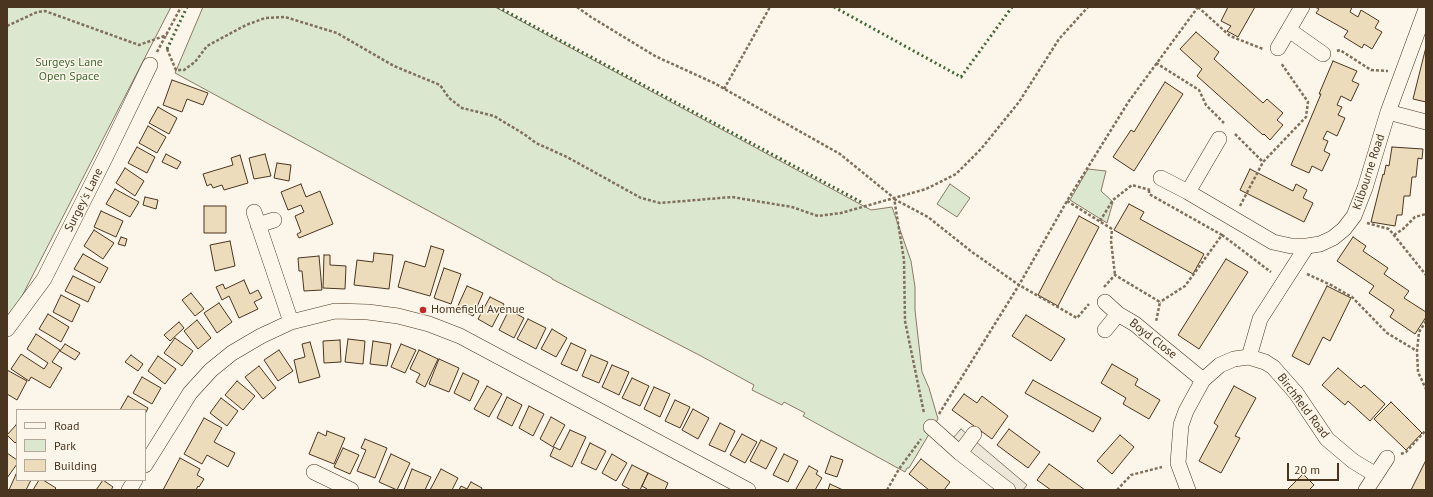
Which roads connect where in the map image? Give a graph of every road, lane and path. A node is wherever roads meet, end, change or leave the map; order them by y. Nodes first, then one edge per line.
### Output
1 (181, 7) edge
2 (577, 7) edge
3 (770, 7) edge
4 (1088, 7) edge
5 (1198, 7) edge
6 (1302, 7) edge
7 (1426, 10) edge
8 (7, 26) edge
9 (1289, 30) junction
10 (167, 35) junction
11 (167, 49) dead end
12 (1277, 51) junction
13 (1323, 54) joint
14 (1156, 63) junction
15 (150, 65) joint
16 (1401, 76) junction
17 (724, 89) junction
18 (1388, 112) junction
19 (1426, 122) edge
20 (1223, 133) joint
21 (1233, 133) dead end
22 (1263, 162) junction
23 (1165, 180) joint
24 (1149, 190) junction
25 (1188, 192) junction
26 (894, 198) junction
27 (1067, 201) junction
28 (1426, 214) edge
29 (1233, 219) junction
30 (274, 220) dead end
31 (1351, 220) junction
32 (1100, 221) junction
33 (1222, 235) junction
34 (1394, 235) junction
35 (1307, 246) junction
36 (1115, 275) dead end
37 (1288, 276) junction
38 (1426, 276) edge
39 (1019, 285) junction
40 (1105, 302) dead end
41 (1160, 302) dead end
42 (1118, 314) junction
43 (1426, 321) edge
44 (291, 322) junction
45 (7, 329) edge
46 (1104, 330) dead end
47 (1417, 351) junction
48 (1249, 357) junction
49 (1203, 380) junction
50 (1426, 389) edge
51 (931, 427) junction
52 (1426, 430) edge
53 (974, 434) dead end
54 (960, 453) junction
55 (1387, 458) joint
56 (146, 463) edge
57 (1178, 463) junction
58 (314, 472) dead end
59 (1376, 475) junction
60 (134, 481) edge
61 (129, 490) edge
62 (351, 490) edge
63 (748, 490) edge
64 (887, 490) edge
65 (1008, 490) edge
66 (1117, 490) edge
67 (1188, 490) edge
68 (1366, 490) edge

1 - 10 path
2 - 17 path
3 - 17 path
4 - 26 path
5 - 12 path
5 - 14 path
6 - 9 street
7 - 16 street, Kilbourne Road
8 - 10 path
9 - 12 street
9 - 13 street
10 - 15 path
11 - 26 path
12 - 22 path
13 - 16 path
14 - 20 path
14 - 27 path
15 - 45 street, Surgey's Lane
16 - 18 street, Kilbourne Road
17 - 26 path
18 - 19 street
18 - 31 street, Kilbourne Road
20 - 25 street
21 - 22 path
22 - 29 path
23 - 24 path
23 - 25 street, Kilbourne Road
24 - 32 path
24 - 33 path
25 - 29 street, Kilbourne Road
26 - 39 path
26 - 51 path
27 - 32 path
27 - 39 path
28 - 34 path
29 - 35 street, Kilbourne Road
30 - 44 street
31 - 34 path
31 - 35 street, Kilbourne Road
32 - 36 path
33 - 37 path
33 - 41 path
34 - 38 path
35 - 37 street
37 - 47 path
37 - 48 street
39 - 51 path
40 - 42 street
42 - 46 street, Boyd Close
42 - 49 street, Boyd Close
43 - 47 path
44 - 56 street
44 - 63 street
47 - 50 path
48 - 49 street
48 - 59 street, Birchfield Road
49 - 57 street
51 - 54 street
51 - 64 path
52 - 55 path
53 - 54 street
54 - 65 street
55 - 59 street
57 - 66 path
57 - 67 street
58 - 62 street
59 - 68 street
60 - 61 street

